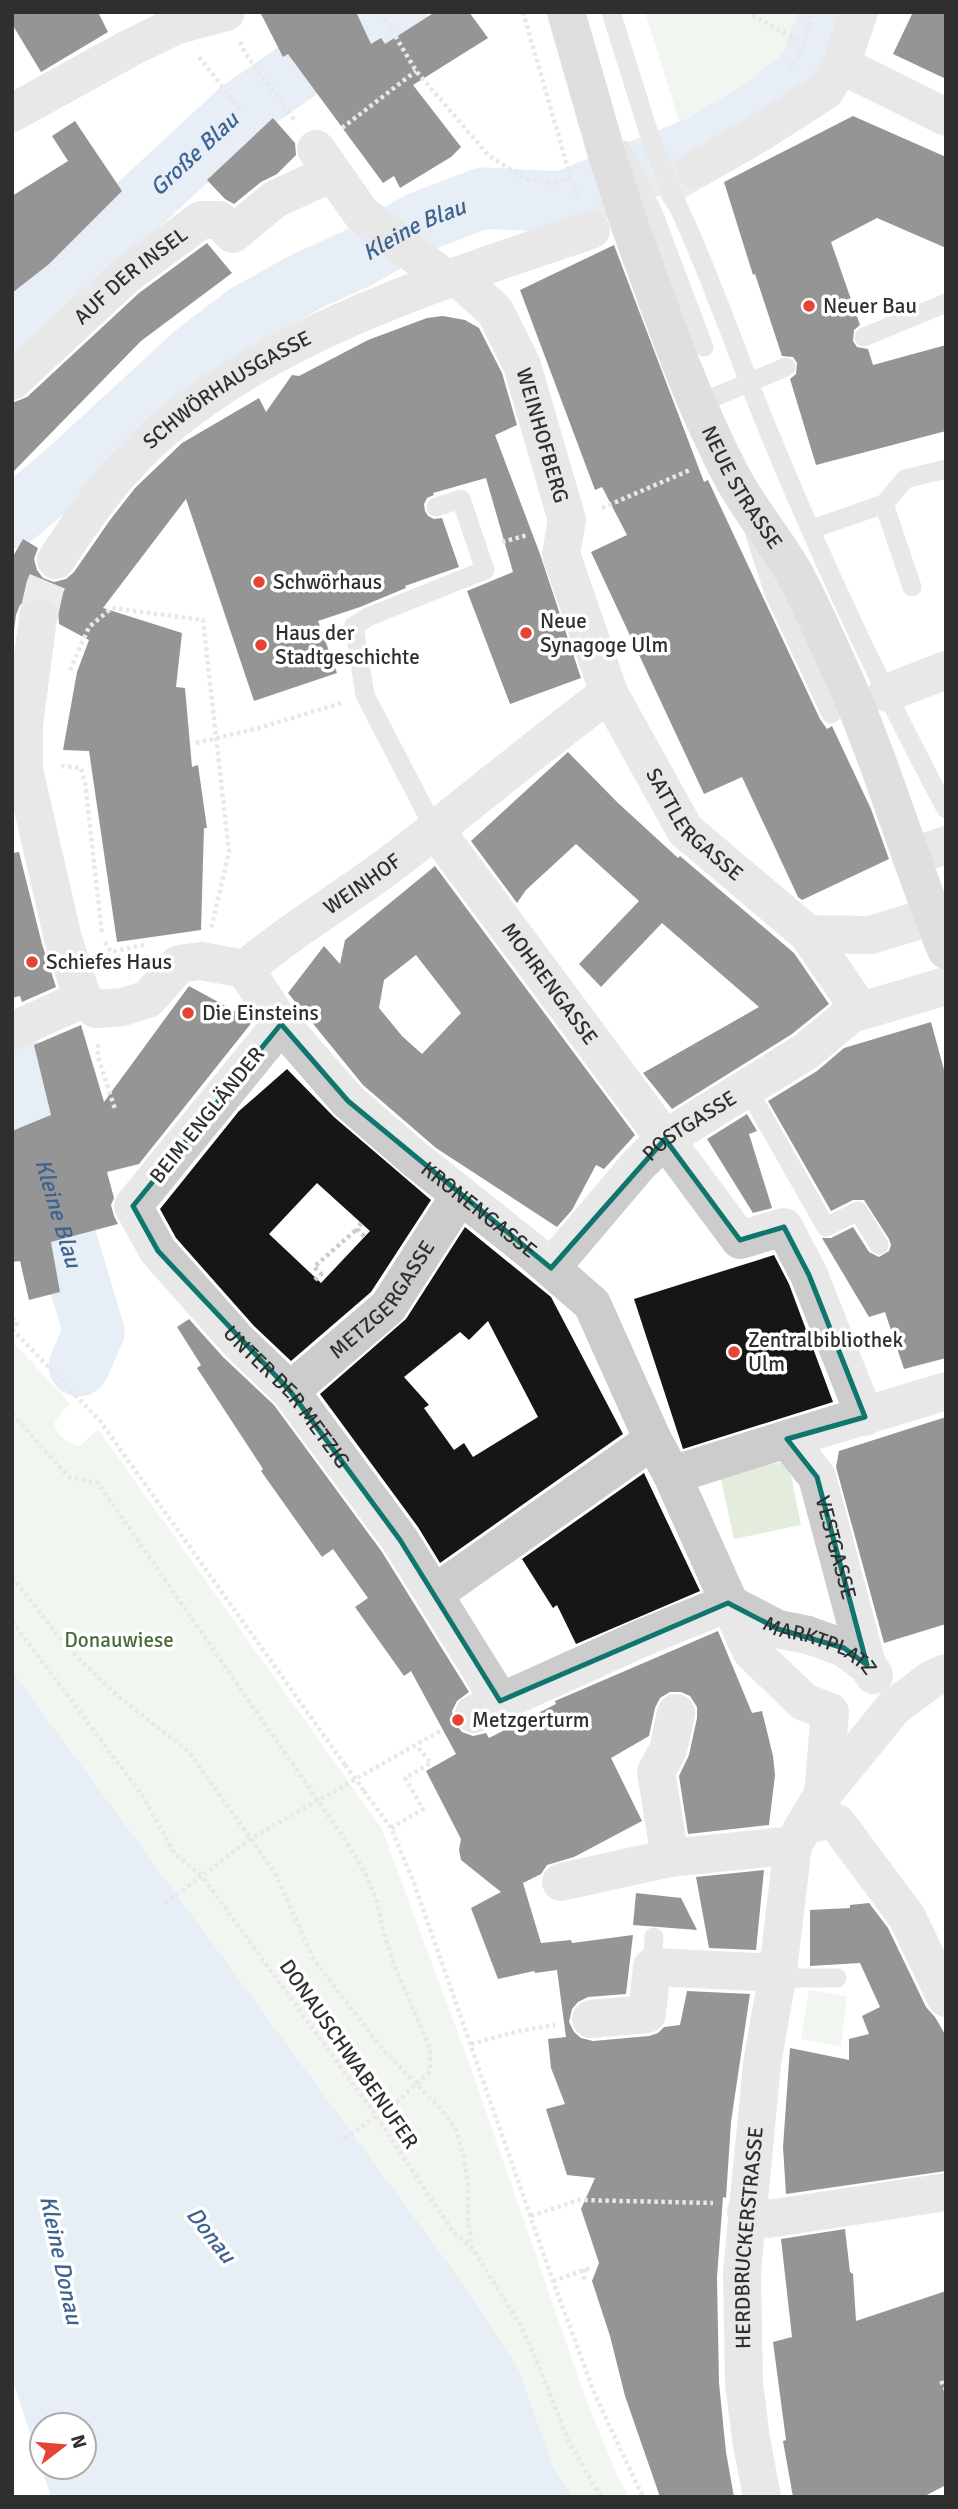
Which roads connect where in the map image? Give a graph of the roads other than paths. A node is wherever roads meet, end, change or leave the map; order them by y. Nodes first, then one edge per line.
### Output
1 (566, 12) edge
2 (611, 12) edge
3 (859, 12) edge
4 (226, 13) edge
5 (826, 56) junction
6 (12, 113) edge
7 (946, 117) edge
8 (324, 161) joint
9 (695, 170) tunnel mouth
10 (642, 220) junction
11 (590, 230) tunnel mouth
12 (442, 271) junction
13 (946, 303) edge
14 (864, 337) dead end
15 (704, 347) dead end
16 (786, 367) dead end
17 (12, 381) edge
18 (749, 382) junction
19 (698, 404) junction
20 (946, 469) edge
21 (740, 491) junction
22 (884, 504) junction
23 (436, 507) dead end
24 (812, 529) junction
25 (56, 559) tunnel mouth
26 (912, 587) dead end
27 (38, 618) tunnel mouth
28 (946, 670) edge
29 (609, 693) junction
30 (887, 693) junction
31 (831, 714) dead end
32 (946, 809) edge
33 (434, 828) junction
34 (928, 851) edge
35 (939, 933) edge
36 (808, 934) junction
37 (245, 969) junction
38 (946, 986) edge
39 (90, 1004) junction
40 (851, 1014) junction
41 (281, 1024) junction
42 (22, 1026) edge
43 (747, 1088) junction
44 (665, 1139) junction
45 (460, 1195) junction
46 (133, 1206) joint
47 (879, 1245) dead end
48 (551, 1268) junction
49 (290, 1391) junction
50 (946, 1391) edge
51 (865, 1417) junction
52 (788, 1439) junction
53 (653, 1440) junction
54 (672, 1475) junction
55 (433, 1594) junction
56 (728, 1604) junction
57 (867, 1665) junction
58 (946, 1673) edge
59 (894, 1707) junction
60 (676, 1713) dead end
61 (823, 1794) junction
62 (798, 1837) junction
63 (670, 1858) junction
64 (561, 1882) dead end
65 (777, 1976) junction
66 (837, 1978) dead end
67 (946, 1998) edge
68 (591, 2019) dead end
69 (946, 2192) edge
70 (746, 2212) junction
71 (762, 2497) edge

1 - 10 street, NEUE STRASSE, bridge
2 - 18 lane, bridge
3 - 5 street
4 - 6 street
5 - 7 street
5 - 9 street
8 - 12 street, WEINHOFBERG
8 - 17 street, AUF DER INSEL
10 - 15 lane
10 - 19 street, NEUE STRASSE
11 - 12 street, SCHWÖRHAUSGASSE
12 - 25 street, SCHWÖRHAUSGASSE
12 - 29 street, WEINHOFBERG
13 - 14 lane
16 - 18 lane
18 - 19 lane
18 - 24 lane
19 - 21 street, NEUE STRASSE
20 - 22 lane
21 - 31 lane
21 - 34 street, NEUE STRASSE
22 - 24 lane
22 - 26 lane
23 - 33 lane
24 - 30 lane
27 - 39 street
28 - 30 street
29 - 33 street, WEINHOF
29 - 36 street, SATTLERGASSE
30 - 32 lane
33 - 37 street, WEINHOF
33 - 44 street, MOHRENGASSE
34 - 35 street, NEUE STRASSE
35 - 36 street
36 - 40 street, SATTLERGASSE
37 - 39 street
37 - 41 street, KRONENGASSE
38 - 40 street
39 - 42 street
40 - 43 street, POSTGASSE
41 - 45 street, KRONENGASSE
41 - 46 street, BEIM ENGLÄNDER
43 - 44 street, POSTGASSE
43 - 47 lane
44 - 48 street, POSTGASSE
44 - 51 street, MOHRENGASSE
45 - 48 street, KRONENGASSE
45 - 49 street, METZGERGASSE
46 - 49 street, UNTER DER METZIG
48 - 53 street, KRONENGASSE
49 - 55 street, UNTER DER METZIG
50 - 51 street
51 - 52 street
52 - 54 street
52 - 57 street, VESTGASSE
53 - 54 street, KRONENGASSE
53 - 55 street
54 - 56 street, MARKTPLATZ
55 - 56 street, UNTER DER METZIG
56 - 57 street, MARKTPLATZ
56 - 61 street, MARKTPLATZ
57 - 59 street, MARKTPLATZ
58 - 59 street, MARKTPLATZ
59 - 61 street, MARKTPLATZ
60 - 63 street
61 - 62 street, MARKTPLATZ
62 - 63 street
62 - 65 street, HERDBRUCKERSTRASSE
62 - 67 street
63 - 64 street
65 - 66 lane
65 - 68 street
65 - 70 street, HERDBRUCKERSTRASSE
69 - 70 street
70 - 71 street, HERDBRUCKERSTRASSE

